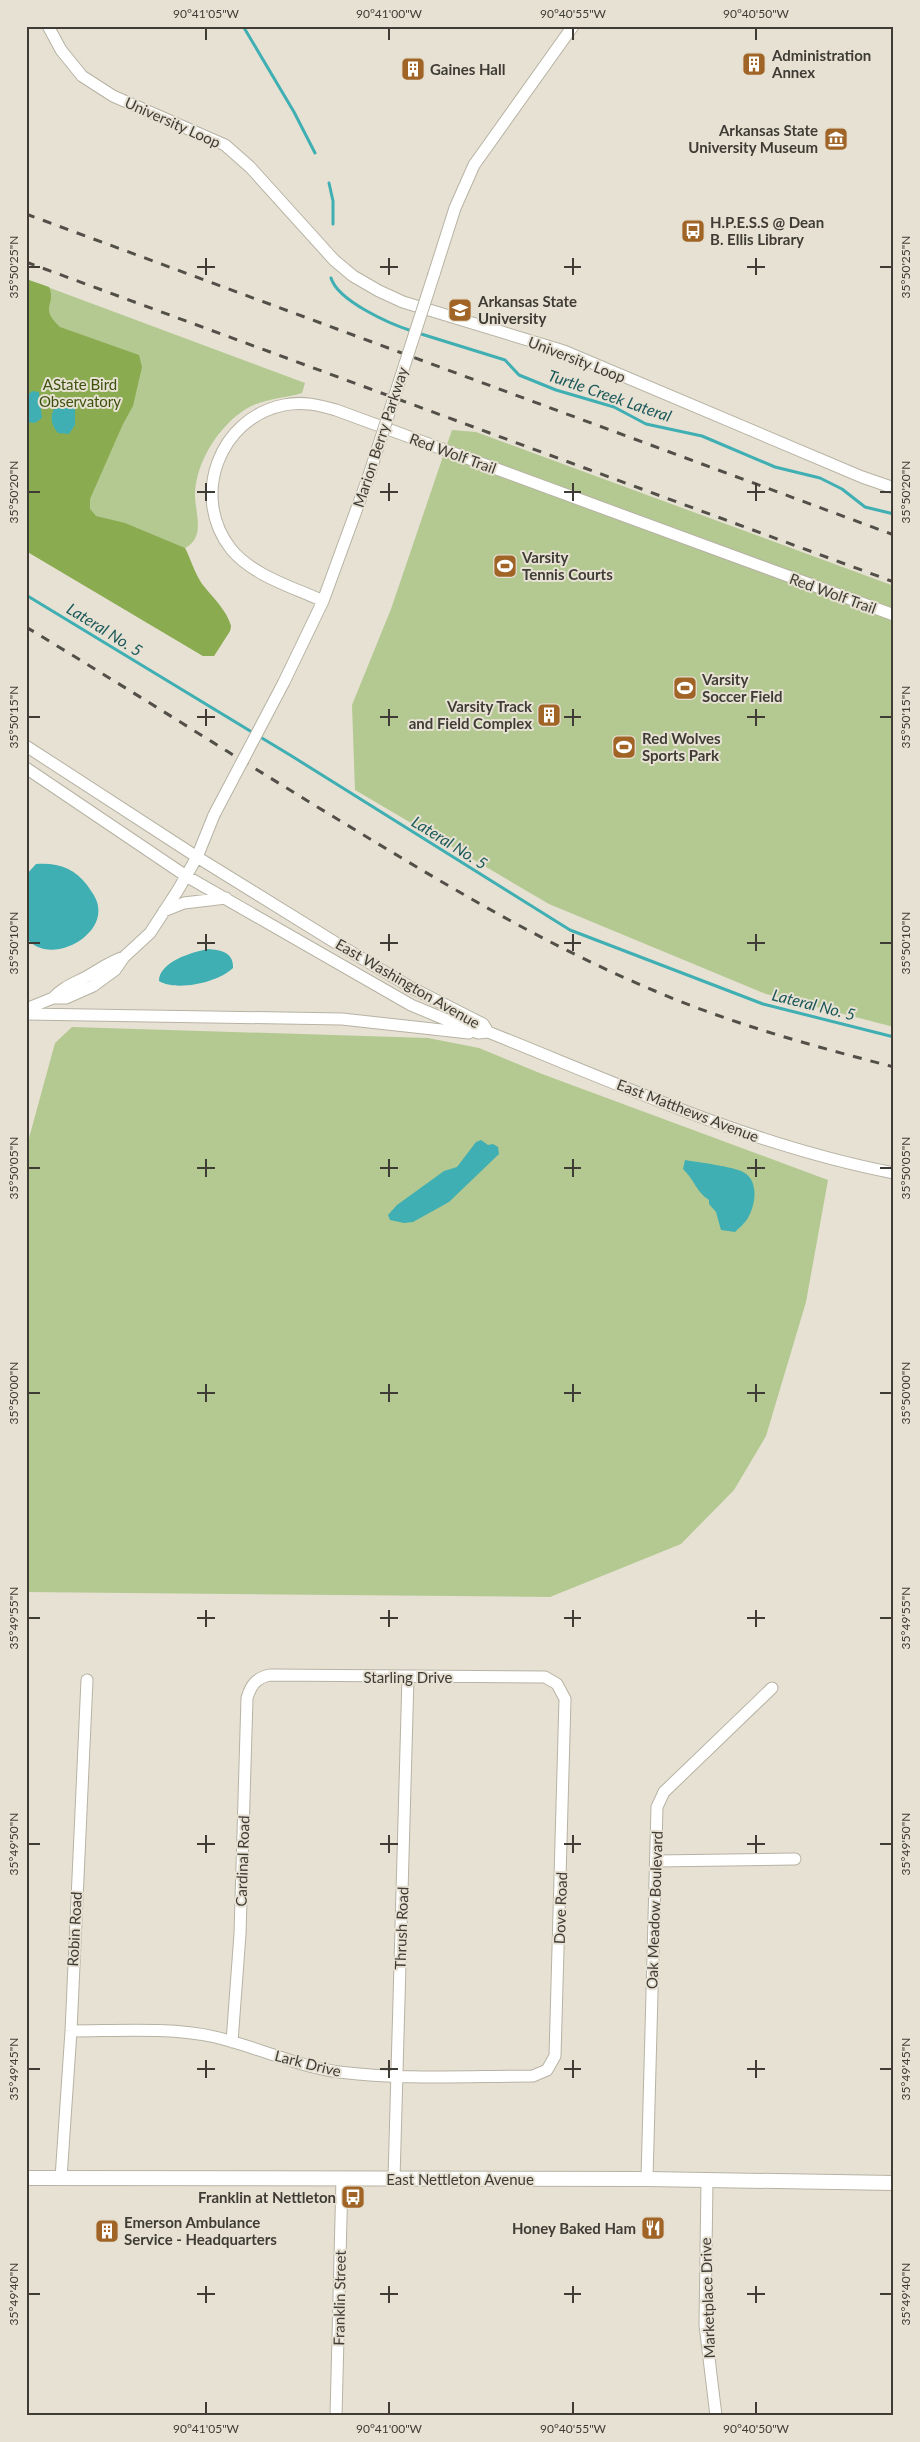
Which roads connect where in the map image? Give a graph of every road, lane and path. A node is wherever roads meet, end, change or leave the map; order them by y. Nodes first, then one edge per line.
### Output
1 (48, 26) edge
2 (573, 26) edge
3 (894, 488) edge
4 (323, 601) junction
5 (894, 615) edge
6 (26, 746) edge
7 (26, 768) edge
8 (197, 857) junction
9 (186, 876) junction
10 (226, 898) junction
11 (164, 911) junction
12 (26, 1009) edge
13 (26, 1014) edge
14 (483, 1033) junction
15 (894, 1173) edge
16 (408, 1677) junction
17 (87, 1680) dead end
18 (255, 1682) joint
19 (559, 1686) joint
20 (772, 1688) dead end
21 (795, 1859) dead end
22 (656, 1861) junction
23 (71, 2031) junction
24 (232, 2042) junction
25 (547, 2070) joint
26 (397, 2075) junction
27 (26, 2178) edge
28 (61, 2178) junction
29 (342, 2179) junction
30 (394, 2179) junction
31 (647, 2179) junction
32 (706, 2180) junction
33 (894, 2182) edge
34 (336, 2416) edge
35 (716, 2416) edge

1 - 3 street, University Loop
2 - 4 street, Marion Berry Parkway, bridge
4 - 5 street, Red Wolf Trail
4 - 8 street, Marion Berry Parkway, bridge
6 - 8 street, East Washington Avenue
7 - 9 street, East Washington Avenue
8 - 9 street
8 - 14 street, East Washington Avenue
9 - 10 street, East Washington Avenue
9 - 11 street
10 - 11 street
10 - 14 street, East Washington Avenue
11 - 12 street
13 - 14 street
14 - 15 street, East Matthews Avenue
16 - 18 street, Starling Drive
16 - 19 street, Starling Drive
16 - 26 street, Thrush Road
17 - 23 street, Robin Road
18 - 24 street, Cardinal Road
19 - 25 street, Dove Road
20 - 22 street, Oak Meadow Boulevard
21 - 22 street
22 - 31 street, Oak Meadow Boulevard
23 - 24 street, Lark Drive
23 - 28 street, Robin Road
24 - 26 street, Lark Drive
25 - 26 street, Lark Drive
26 - 30 street, Thrush Road
27 - 28 main road, East Nettleton Avenue
28 - 29 main road, East Nettleton Avenue
29 - 30 main road, East Nettleton Avenue
29 - 34 street, Franklin Street
30 - 31 main road, East Nettleton Avenue
31 - 32 main road, East Nettleton Avenue
32 - 33 main road, East Nettleton Avenue
32 - 35 street, Marketplace Drive

